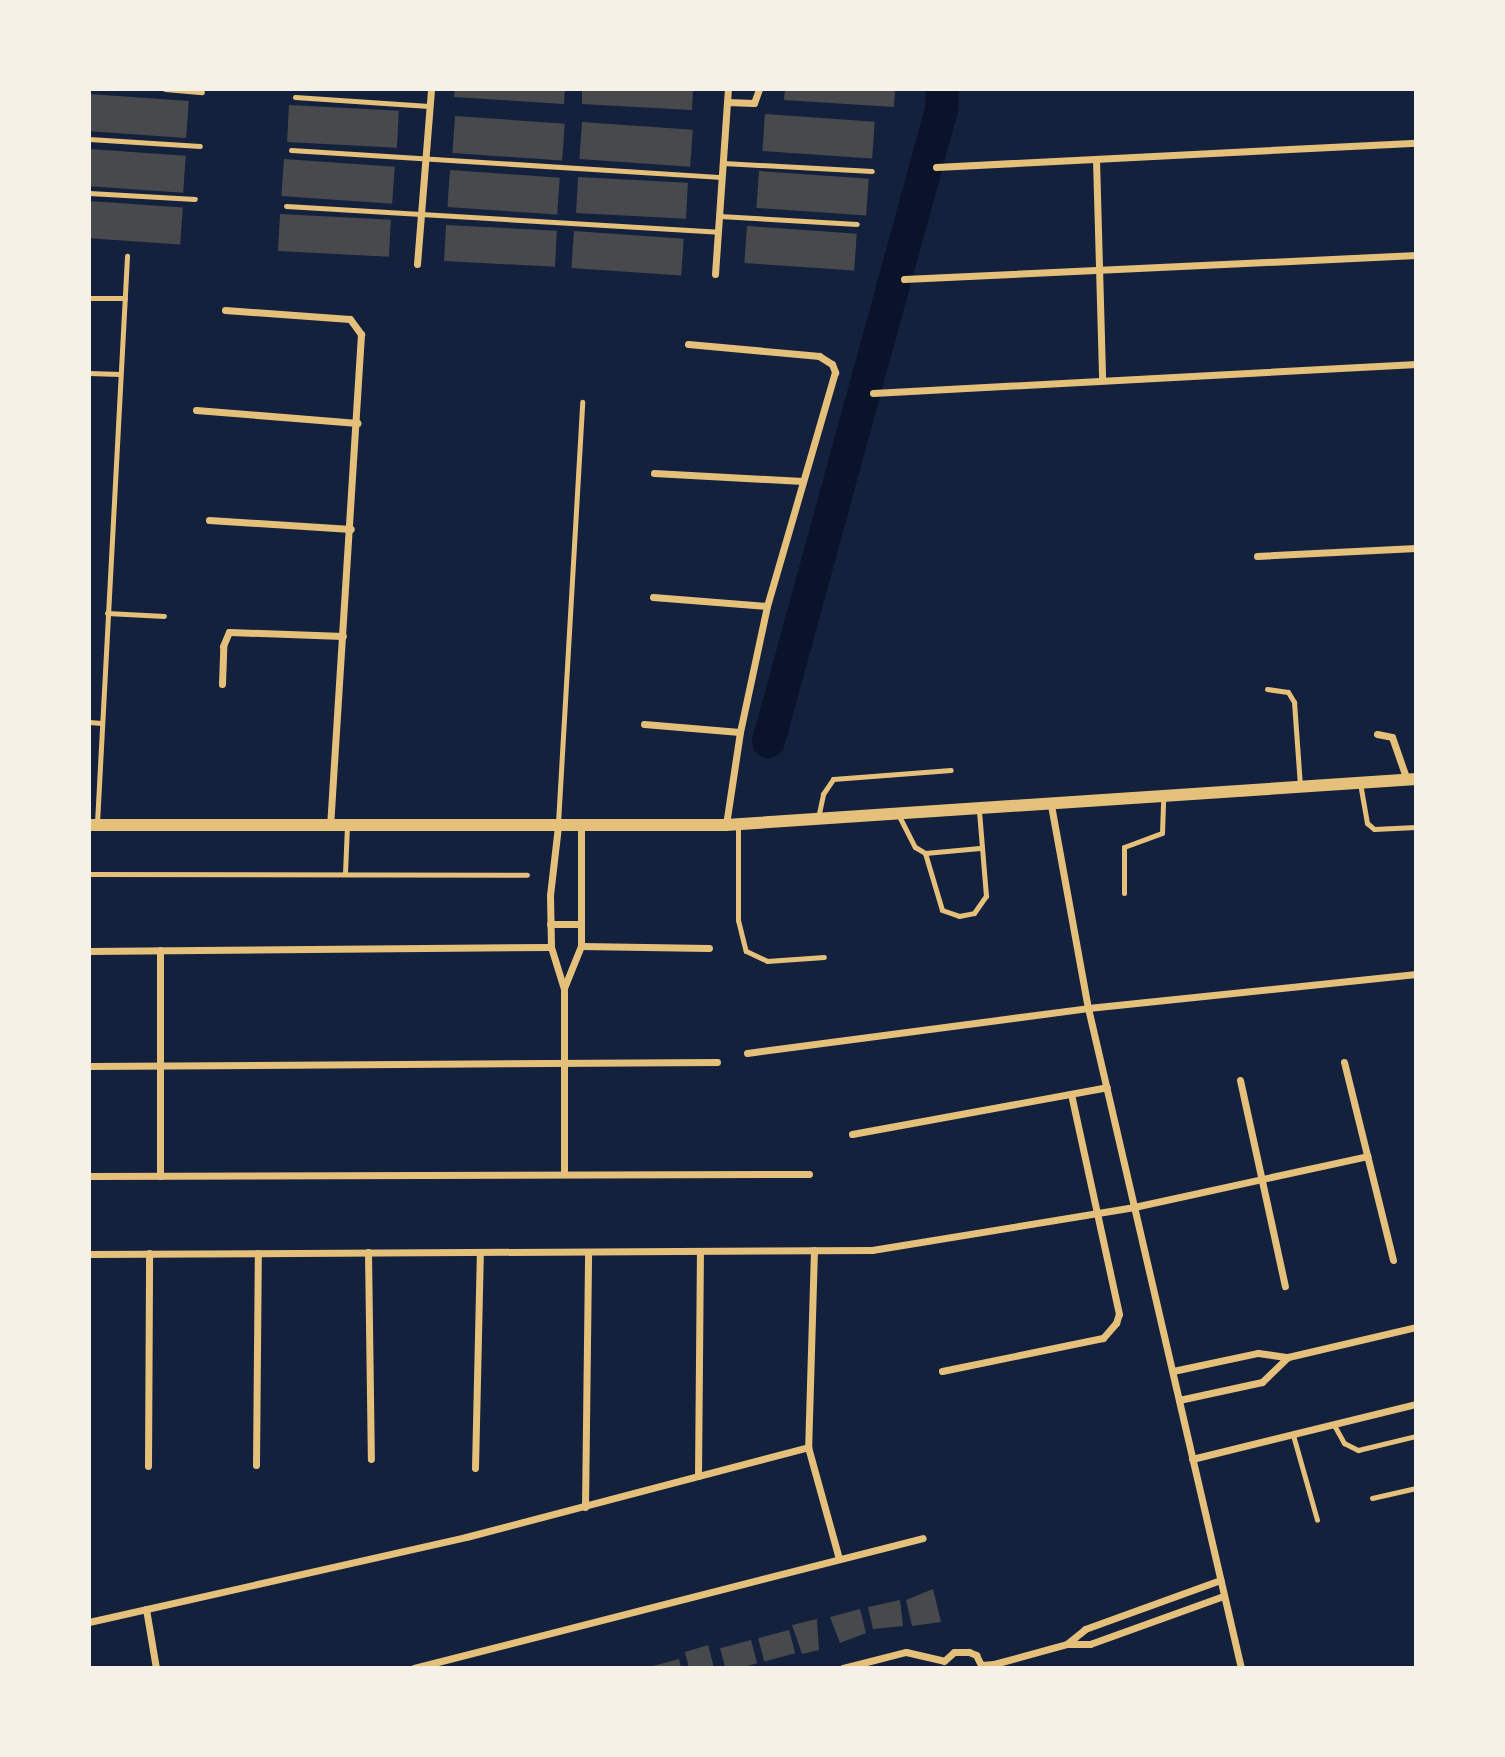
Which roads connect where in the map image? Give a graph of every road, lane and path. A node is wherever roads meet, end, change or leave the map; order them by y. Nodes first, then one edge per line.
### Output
1 (165, 89) edge
2 (431, 89) edge
3 (728, 89) edge
4 (759, 89) edge
5 (202, 92) dead end
6 (295, 97) dead end
7 (727, 102) junction
8 (429, 107) junction
9 (89, 139) edge
10 (1416, 143) edge
11 (200, 146) dead end
12 (291, 150) dead end
13 (425, 159) junction
14 (1096, 159) junction
15 (723, 163) junction
16 (936, 167) dead end
17 (873, 171) dead end
18 (722, 177) junction
19 (89, 192) edge
20 (195, 200) dead end
21 (286, 206) dead end
22 (421, 213) junction
23 (719, 216) junction
24 (857, 224) dead end
25 (718, 232) junction
26 (1416, 255) edge
27 (127, 256) dead end
28 (417, 264) dead end
29 (1099, 270) junction
30 (715, 274) dead end
31 (904, 279) dead end
32 (89, 298) edge
33 (125, 298) junction
34 (225, 310) dead end
35 (688, 344) dead end
36 (1416, 364) edge
37 (89, 373) edge
38 (120, 374) junction
39 (1102, 380) junction
40 (873, 393) dead end
41 (582, 402) dead end
42 (196, 410) dead end
43 (357, 423) junction
44 (654, 473) dead end
45 (803, 481) junction
46 (209, 520) dead end
47 (351, 529) junction
48 (1416, 548) edge
49 (1257, 556) dead end
50 (653, 597) dead end
51 (767, 606) junction
52 (107, 613) junction
53 (164, 616) dead end
54 (343, 636) junction
55 (222, 684) dead end
56 (1268, 688) dead end
57 (89, 722) edge
58 (101, 723) junction
59 (644, 724) dead end
60 (740, 732) junction
61 (1377, 734) dead end
62 (951, 770) dead end
63 (1411, 779) edge
64 (1360, 783) junction
65 (1300, 788) junction
66 (1163, 797) junction
67 (1051, 805) junction
68 (979, 811) junction
69 (899, 816) junction
70 (818, 820) junction
71 (93, 825) edge
72 (732, 825) junction
73 (330, 826) junction
74 (347, 826) junction
75 (558, 826) junction
76 (581, 826) junction
77 (1416, 827) edge
78 (980, 848) junction
79 (925, 853) junction
80 (345, 873) junction
81 (89, 874) edge
82 (527, 875) dead end
83 (1124, 893) dead end
84 (550, 924) junction
85 (581, 924) junction
86 (581, 946) junction
87 (551, 947) junction
88 (709, 947) dead end
89 (160, 950) junction
90 (89, 951) edge
91 (824, 957) dead end
92 (1416, 974) edge
93 (564, 989) junction
94 (1088, 1008) junction
95 (747, 1053) dead end
96 (717, 1062) dead end
97 (1344, 1062) dead end
98 (563, 1064) junction
99 (89, 1066) edge
100 (161, 1066) junction
101 (1240, 1080) dead end
102 (1107, 1087) junction
103 (1071, 1094) junction
104 (852, 1134) dead end
105 (1367, 1156) junction
106 (564, 1173) junction
107 (809, 1174) dead end
108 (89, 1176) edge
109 (160, 1176) junction
110 (1262, 1179) junction
111 (1134, 1207) junction
112 (1098, 1212) junction
113 (814, 1250) junction
114 (700, 1251) junction
115 (368, 1252) junction
116 (588, 1252) junction
117 (258, 1253) junction
118 (480, 1253) junction
119 (89, 1254) edge
120 (149, 1254) junction
121 (1393, 1260) dead end
122 (1285, 1286) dead end
123 (1416, 1327) edge
124 (1288, 1357) junction
125 (942, 1371) dead end
126 (1173, 1371) junction
127 (1179, 1400) junction
128 (1416, 1405) edge
129 (1334, 1425) junction
130 (1293, 1435) junction
131 (1416, 1436) edge
132 (808, 1447) junction
133 (371, 1459) dead end
134 (1192, 1459) junction
135 (257, 1465) dead end
136 (148, 1466) dead end
137 (475, 1468) dead end
138 (698, 1476) junction
139 (1416, 1488) edge
140 (1372, 1498) dead end
141 (585, 1507) junction
142 (1317, 1520) dead end
143 (923, 1538) dead end
144 (839, 1559) junction
145 (1220, 1580) junction
146 (1223, 1596) junction
147 (146, 1609) junction
148 (89, 1622) edge
149 (1067, 1644) junction
150 (943, 1664) edge
151 (981, 1667) edge
152 (156, 1668) edge
153 (414, 1668) edge
154 (844, 1668) edge
155 (1241, 1668) edge

1 - 5 lane
2 - 8 street
3 - 7 street
4 - 7 street
6 - 8 lane
7 - 15 street
8 - 13 street
9 - 11 lane
10 - 14 street
12 - 13 lane
13 - 18 lane
13 - 22 street
14 - 16 street
14 - 29 street
15 - 17 lane
15 - 18 street
18 - 23 street
19 - 20 lane
21 - 22 lane
22 - 25 lane
22 - 28 street
23 - 24 lane
23 - 25 street
25 - 30 street
26 - 29 street
27 - 33 lane
29 - 31 street
29 - 39 street
32 - 33 lane
33 - 38 lane
34 - 43 street
35 - 45 street
36 - 39 street
37 - 38 lane
38 - 52 lane
39 - 40 street
41 - 75 lane
42 - 43 street
43 - 47 street
44 - 45 street
45 - 51 street
46 - 47 street
47 - 54 street
48 - 49 street
50 - 51 street
51 - 60 street
52 - 53 lane
52 - 58 lane
54 - 55 street
54 - 73 street
56 - 65 lane
57 - 58 lane
58 - 71 lane
59 - 60 street
60 - 72 street
61 - 63 street
62 - 70 lane
63 - 64 street
64 - 65 street
64 - 77 lane
65 - 66 street
66 - 67 street
66 - 83 lane
67 - 68 street
67 - 94 street
68 - 69 street
68 - 78 lane
69 - 70 street
69 - 79 lane
70 - 72 street
71 - 73 street
72 - 76 street
72 - 91 lane
73 - 74 street
74 - 75 street
74 - 80 lane
75 - 76 street
75 - 84 street
76 - 85 street
78 - 79 lane
78 - 79 lane
80 - 81 lane
80 - 82 lane
84 - 85 street
84 - 87 street
85 - 86 street
86 - 88 street
86 - 93 street
87 - 89 street
87 - 93 street
89 - 90 street
89 - 100 street
92 - 94 street
93 - 98 street
94 - 95 street
94 - 102 street
96 - 98 street
97 - 105 street
98 - 100 street
98 - 106 street
99 - 100 street
100 - 109 street
101 - 110 street
102 - 103 street
102 - 111 street
103 - 104 street
103 - 112 street
105 - 110 street
105 - 121 street
106 - 107 street
106 - 109 street
108 - 109 street
110 - 111 street
110 - 122 street
111 - 112 street
111 - 126 street
112 - 113 street
112 - 125 street
113 - 114 street
113 - 132 street
114 - 116 street
114 - 138 street
115 - 117 street
115 - 118 street
115 - 133 street
116 - 118 street
116 - 141 street
117 - 120 street
117 - 135 street
118 - 137 street
119 - 120 street
120 - 136 street
123 - 124 street
124 - 126 street
124 - 127 street
126 - 127 street
127 - 134 street
128 - 129 street
129 - 130 street
129 - 131 lane
130 - 134 street
130 - 142 lane
132 - 138 street
132 - 144 street
134 - 145 street
138 - 141 street
139 - 140 lane
141 - 147 street
143 - 144 street
144 - 153 street
145 - 146 street
145 - 149 street
146 - 149 street
146 - 155 street
147 - 148 street
147 - 152 street
149 - 151 street
150 - 151 street
150 - 154 street

